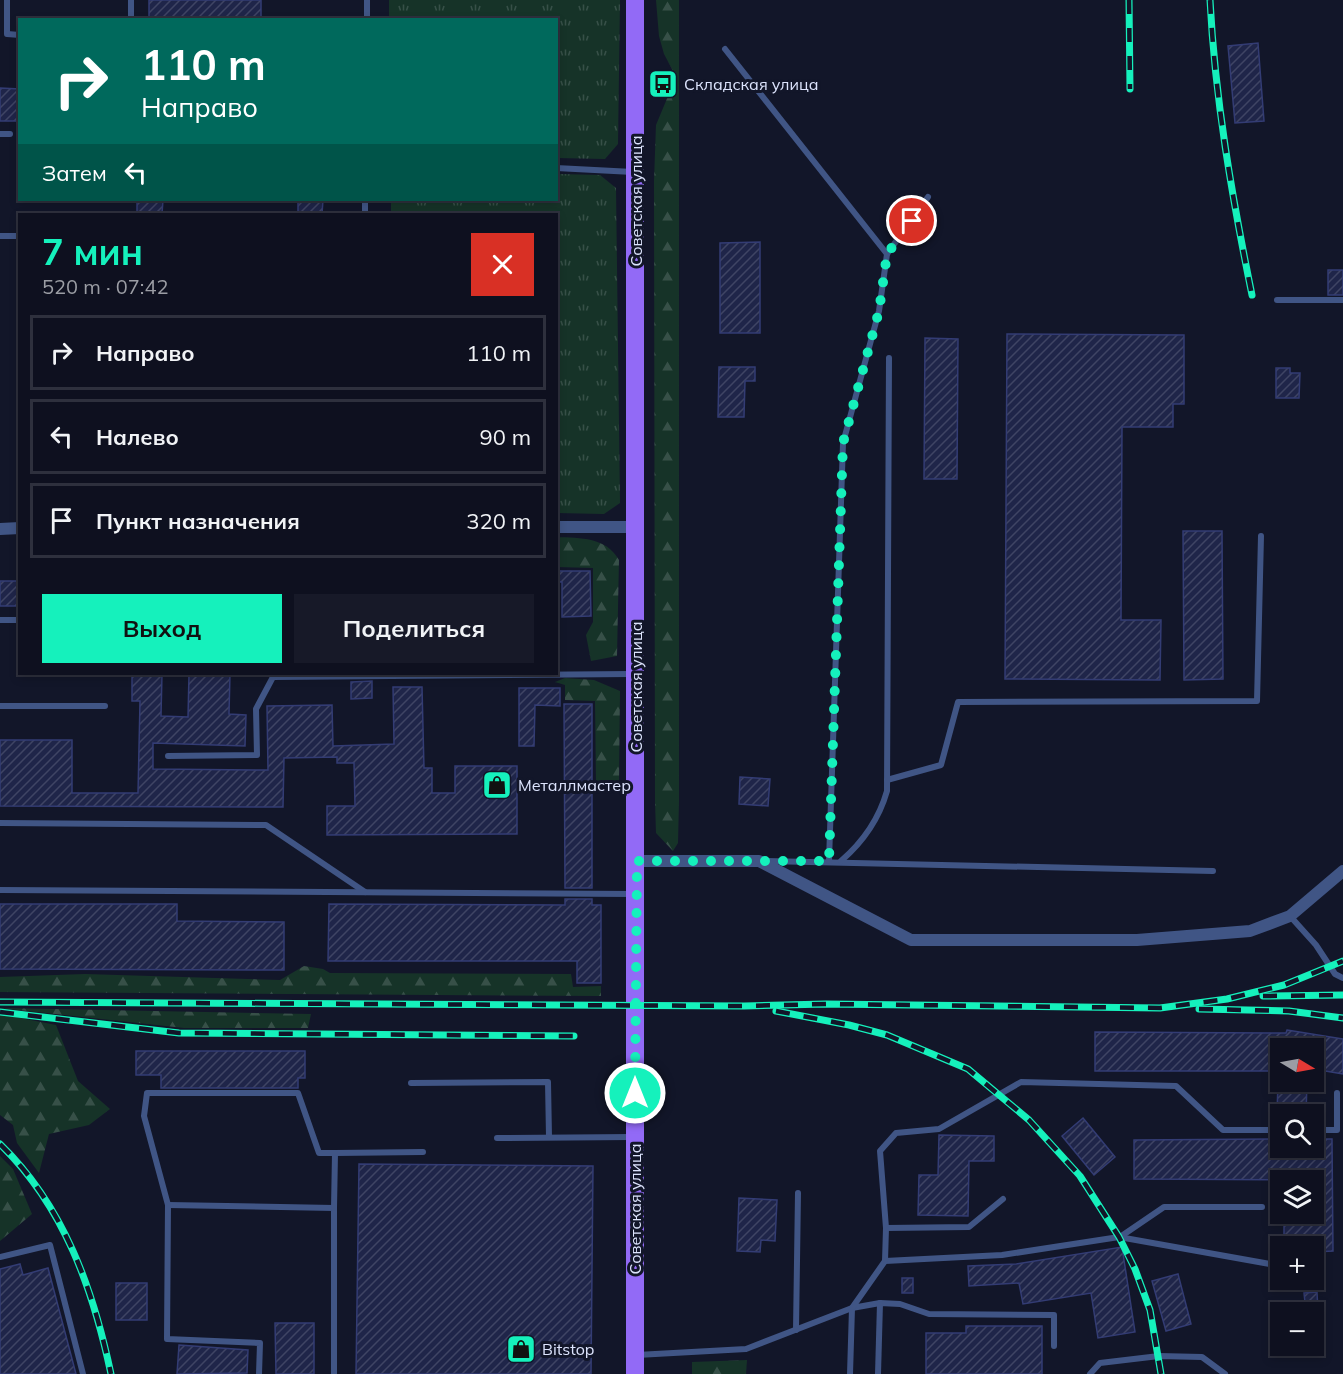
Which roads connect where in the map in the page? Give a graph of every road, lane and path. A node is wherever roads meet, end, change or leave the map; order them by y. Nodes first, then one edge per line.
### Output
1 (7, 0) edge
2 (131, 0) edge
3 (367, 0) edge
4 (635, 0) edge
5 (131, 18) edge
6 (367, 18) edge
7 (18, 35) edge
8 (725, 49) dead end
9 (0, 134) edge
10 (10, 134) dead end
11 (558, 168) edge
12 (637, 172) junction
13 (928, 196) dead end
14 (0, 236) edge
15 (18, 236) edge
16 (887, 254) junction
17 (1277, 300) dead end
18 (1343, 300) edge
19 (889, 358) dead end
20 (558, 527) edge
21 (635, 527) junction
22 (18, 528) edge
23 (0, 529) edge
24 (1261, 536) dead end
25 (0, 620) edge
26 (18, 620) edge
27 (635, 674) junction
28 (514, 675) edge
29 (558, 675) edge
30 (0, 706) edge
31 (105, 706) dead end
32 (168, 756) dead end
33 (887, 780) junction
34 (0, 823) edge
35 (637, 861) junction
36 (759, 861) junction
37 (829, 861) junction
38 (841, 861) junction
39 (1343, 871) edge
40 (1213, 872) dead end
41 (0, 890) edge
42 (366, 892) junction
43 (636, 894) junction
44 (1290, 916) junction
45 (1343, 978) edge
46 (411, 1083) dead end
47 (1336, 1093) dead end
48 (1270, 1130) edge
49 (1324, 1130) edge
50 (549, 1137) junction
51 (635, 1137) junction
52 (496, 1138) dead end
53 (423, 1152) dead end
54 (335, 1153) junction
55 (798, 1193) dead end
56 (1003, 1199) dead end
57 (168, 1205) junction
58 (1262, 1207) dead end
59 (334, 1208) junction
60 (886, 1228) junction
61 (1119, 1237) junction
62 (0, 1257) edge
63 (885, 1261) junction
64 (1270, 1264) edge
65 (880, 1304) junction
66 (852, 1308) junction
67 (796, 1330) junction
68 (1054, 1346) dead end
69 (635, 1355) junction
70 (83, 1374) edge
71 (259, 1374) edge
72 (334, 1374) edge
73 (635, 1374) edge
74 (850, 1374) edge
75 (878, 1374) edge
76 (1090, 1374) edge
77 (1225, 1374) edge

1 - 7 lane
2 - 5 lane
3 - 6 lane
4 - 12 main road, Советская улица
8 - 16 lane
9 - 10 lane
11 - 12 lane
12 - 21 main road, Советская улица
13 - 16 lane
14 - 15 lane
16 - 37 lane
17 - 18 lane
19 - 33 lane
20 - 21 street
21 - 27 main road, Советская улица
22 - 23 street
24 - 33 lane
25 - 26 lane
27 - 29 lane
27 - 35 main road, Советская улица
28 - 32 lane
30 - 31 lane
33 - 38 lane
34 - 42 lane
35 - 36 street
35 - 43 main road, Советская улица
36 - 37 lane
36 - 44 street
37 - 38 lane
38 - 40 lane
39 - 44 street
41 - 42 lane
42 - 43 lane
43 - 51 main road, Советская улица
44 - 45 lane
46 - 50 lane
47 - 49 lane
48 - 60 lane
50 - 51 lane
50 - 52 lane
51 - 69 main road, Советская улица
53 - 54 lane
54 - 57 lane
54 - 59 lane
55 - 67 lane
56 - 60 lane
57 - 59 lane
57 - 71 lane
58 - 61 lane
59 - 72 lane
60 - 63 lane
61 - 63 lane
61 - 64 lane
62 - 70 lane
63 - 66 lane
65 - 66 lane
65 - 68 lane
65 - 75 lane
66 - 67 lane
66 - 74 lane
67 - 69 lane
69 - 73 main road, Советская улица
76 - 77 lane

